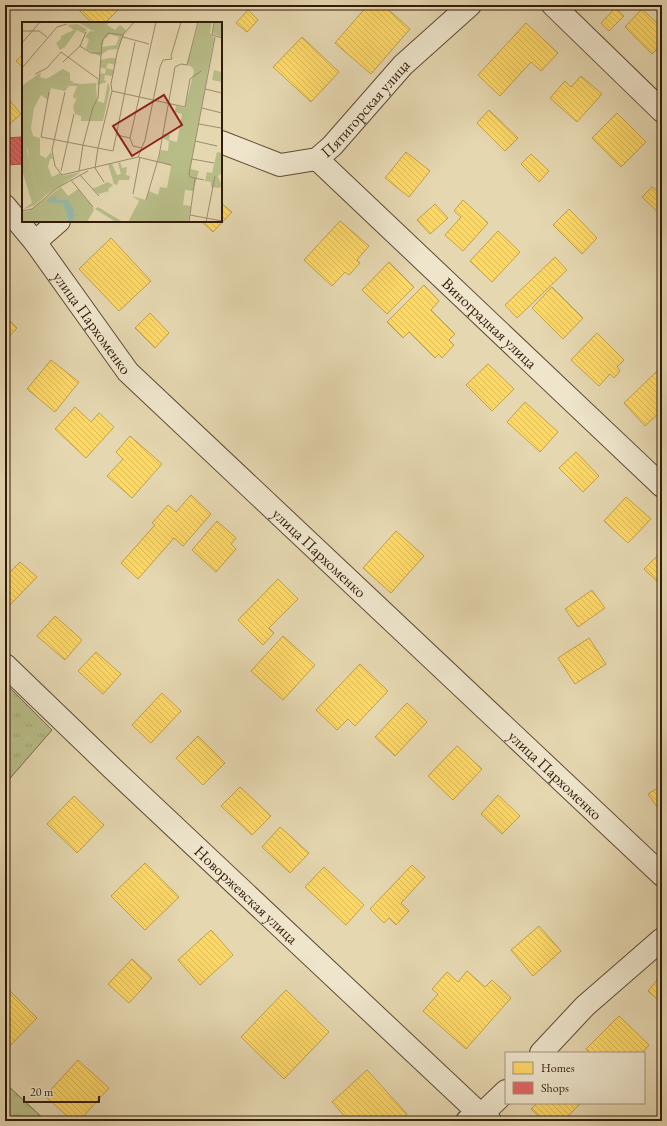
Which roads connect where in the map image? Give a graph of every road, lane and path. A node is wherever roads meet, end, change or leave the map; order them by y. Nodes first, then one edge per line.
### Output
1 (470, 5) edge
2 (553, 5) edge
3 (662, 111) edge
4 (222, 142) edge
5 (317, 159) junction
6 (5, 206) edge
7 (58, 222) edge
8 (35, 242) junction
9 (662, 486) edge
10 (5, 665) edge
11 (662, 875) edge
12 (662, 939) edge
13 (542, 1052) edge
14 (505, 1092) edge
15 (479, 1119) edge

1 - 5 street, Пятигорская улица
2 - 3 street
4 - 5 street, Пятигорская улица
5 - 9 street, Виноградная улица
6 - 8 street, улица Пархоменко
7 - 8 street
8 - 11 street, улица Пархоменко
10 - 15 street, Новоржевская улица
12 - 13 street
14 - 15 street

